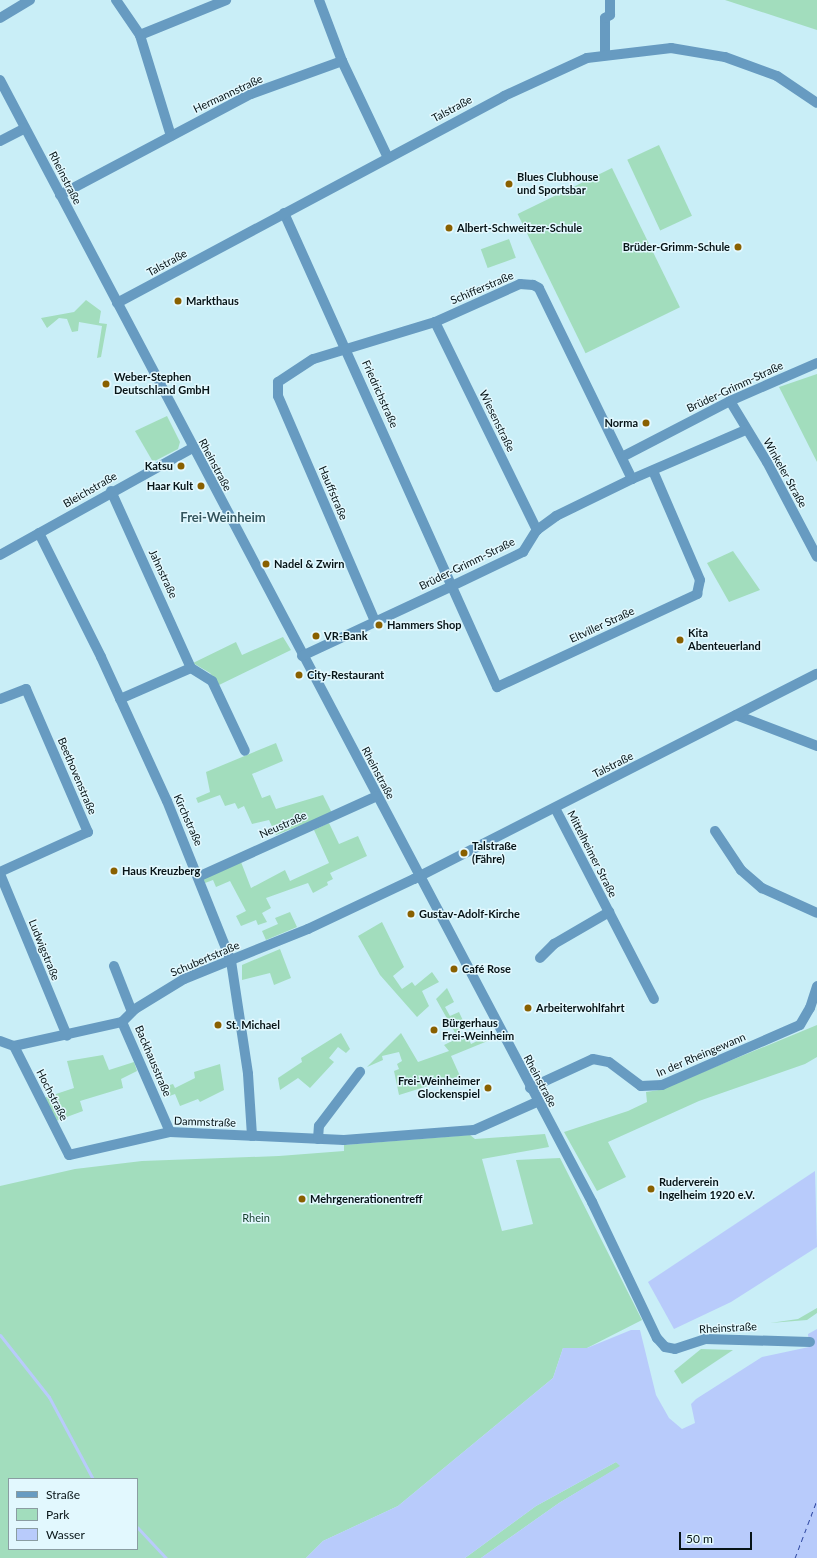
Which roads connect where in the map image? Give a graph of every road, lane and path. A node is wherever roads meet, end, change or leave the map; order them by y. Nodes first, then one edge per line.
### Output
1 (30, 0) edge
2 (116, 0) edge
3 (226, 0) edge
4 (319, 0) edge
5 (610, 0) edge
6 (0, 18) edge
7 (140, 36) junction
8 (605, 54) junction
9 (342, 61) junction
10 (0, 80) edge
11 (817, 103) edge
12 (25, 128) junction
13 (171, 136) junction
14 (0, 141) edge
15 (388, 158) junction
16 (60, 195) junction
17 (284, 213) junction
18 (117, 303) junction
19 (435, 322) junction
20 (348, 350) junction
21 (817, 363) edge
22 (284, 374) joint
23 (730, 401) junction
24 (746, 430) junction
25 (192, 448) junction
26 (622, 457) junction
27 (653, 471) junction
28 (632, 479) junction
29 (111, 490) junction
30 (537, 530) junction
31 (39, 533) junction
32 (0, 555) edge
33 (817, 557) edge
34 (452, 586) junction
35 (375, 621) junction
36 (302, 656) junction
37 (191, 668) junction
38 (817, 674) edge
39 (0, 699) edge
40 (120, 699) junction
41 (736, 715) junction
42 (817, 746) edge
43 (245, 751) dead end
44 (377, 796) junction
45 (555, 808) junction
46 (715, 831) dead end
47 (0, 873) edge
48 (200, 876) junction
49 (419, 876) junction
50 (609, 912) junction
51 (817, 913) edge
52 (540, 958) dead end
53 (231, 961) junction
54 (114, 966) dead end
55 (817, 986) edge
56 (654, 999) dead end
57 (132, 1012) junction
58 (122, 1022) junction
59 (67, 1036) junction
60 (0, 1041) edge
61 (14, 1046) junction
62 (360, 1072) dead end
63 (530, 1088) junction
64 (537, 1102) junction
65 (170, 1132) junction
66 (252, 1136) junction
67 (318, 1139) junction
68 (69, 1155) joint
69 (810, 1342) dead end

1 - 6 street
2 - 7 street
3 - 7 street
4 - 9 street
5 - 8 street
7 - 13 street
8 - 11 street, Talstraße
8 - 15 street, Talstraße
9 - 13 street, Hermannstraße
9 - 15 street
10 - 12 street, Rheinstraße
12 - 14 street
12 - 16 street, Rheinstraße
13 - 16 street, Hermannstraße
15 - 17 street, Talstraße
16 - 18 street, Rheinstraße
17 - 18 street, Talstraße
17 - 20 street, Friedrichstraße
18 - 25 street, Rheinstraße
19 - 20 street, Schifferstraße
19 - 26 street, Schifferstraße
19 - 30 street, Wiesenstraße
20 - 22 street, Schifferstraße
20 - 34 street, Friedrichstraße
21 - 23 street, Brüder-Grimm-Straße
22 - 35 street, Hauffstraße
23 - 24 street, Winkeler Straße
23 - 26 street, Brüder-Grimm-Straße
24 - 27 street, Brüder-Grimm-Straße
24 - 33 street, Winkeler Straße
25 - 29 street, Bleichstraße
25 - 36 street, Rheinstraße
26 - 28 street
27 - 28 street, Brüder-Grimm-Straße
27 - 34 street, Eltviller Straße
28 - 30 street, Brüder-Grimm-Straße
29 - 31 street, Bleichstraße
29 - 37 street, Jahnstraße
30 - 34 street, Brüder-Grimm-Straße
31 - 32 street, Bleichstraße
31 - 40 street, Kirchstraße
34 - 35 street, Brüder-Grimm-Straße
35 - 36 street, Brüder-Grimm-Straße
36 - 44 street, Rheinstraße
37 - 40 street
37 - 43 street
38 - 41 street, Talstraße
39 - 47 street, Beethovenstraße
40 - 48 street, Kirchstraße
41 - 42 street
41 - 45 street, Talstraße
44 - 48 street, Neustraße
44 - 49 street, Rheinstraße
45 - 49 street, Talstraße
45 - 50 street, Mittelheimer Straße
46 - 51 street
47 - 59 street, Ludwigstraße
48 - 53 street, Kirchstraße
49 - 53 street, Schubertstraße
49 - 63 street, Rheinstraße
50 - 52 street, Mittelheimer Straße
50 - 56 street, Mittelheimer Straße
53 - 57 street, Schubertstraße
53 - 66 street, Kirchstraße
54 - 57 street
55 - 63 street, In der Rheingewann
57 - 58 street, Schubertstraße
58 - 59 street
58 - 65 street, Backhausstraße
59 - 61 street
60 - 61 street
61 - 68 street, Hochstraße
62 - 67 street
63 - 64 street, Rheinstraße
64 - 67 street, Dammstraße
64 - 69 street, Rheinstraße
65 - 66 street, Dammstraße
65 - 68 street, Dammstraße
66 - 67 street, Dammstraße

